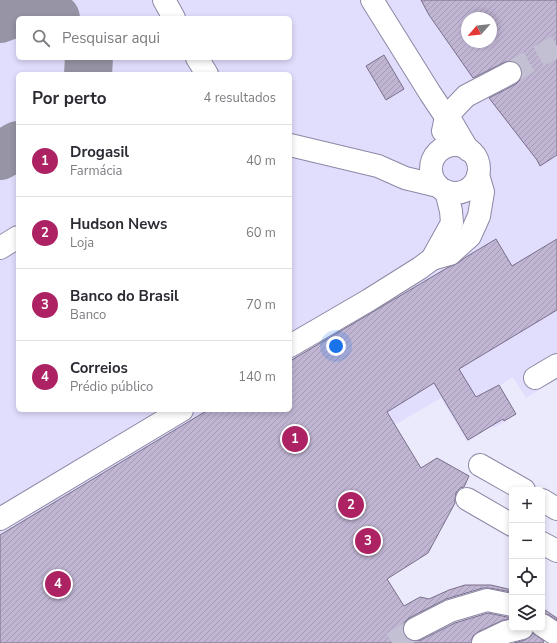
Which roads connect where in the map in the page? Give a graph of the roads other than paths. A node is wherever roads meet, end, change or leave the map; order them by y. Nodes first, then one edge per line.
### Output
1 (164, 0) edge
2 (372, 0) edge
3 (173, 16) edge
4 (198, 60) edge
5 (206, 72) edge
6 (430, 93) junction
7 (466, 96) junction
8 (446, 117) junction
9 (292, 145) edge
10 (466, 145) junction
11 (436, 156) junction
12 (378, 166) junction
13 (478, 175) junction
14 (442, 188) junction
15 (16, 238) edge
16 (0, 248) edge
17 (432, 259) junction
18 (292, 345) edge
19 (557, 365) edge
20 (535, 378) dead end
21 (179, 412) edge
22 (480, 465) dead end
23 (519, 487) edge
24 (467, 499) dead end
25 (545, 502) edge
26 (557, 508) edge
27 (0, 519) edge
28 (509, 523) edge
29 (545, 545) edge
30 (557, 551) edge
31 (509, 604) edge
32 (545, 627) edge
33 (415, 629) tunnel mouth
34 (510, 631) edge
35 (557, 636) edge
36 (483, 643) edge

1 - 3 street
2 - 6 street
4 - 5 street
6 - 7 street
6 - 8 street
7 - 8 street
7 - 10 street
8 - 10 street
8 - 11 street
9 - 12 street
10 - 11 street
10 - 13 street
11 - 12 street
11 - 14 street
12 - 14 street
13 - 14 street
13 - 17 street
14 - 17 street
15 - 16 street
17 - 18 street
19 - 20 street
21 - 27 street
22 - 23 street
24 - 28 street
25 - 26 street
29 - 30 street
31 - 33 street
32 - 35 street
34 - 36 street

